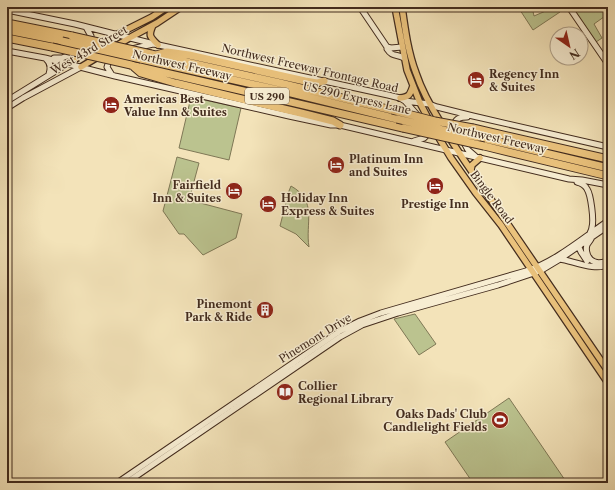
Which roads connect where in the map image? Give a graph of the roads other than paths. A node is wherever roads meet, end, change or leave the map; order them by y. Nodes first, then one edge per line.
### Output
1 (167, 7) edge
2 (174, 7) edge
3 (181, 7) edge
4 (360, 7) edge
5 (396, 7) edge
6 (402, 7) edge
7 (569, 7) edge
8 (7, 10) edge
9 (168, 16) junction
10 (152, 17) junction
11 (7, 23) edge
12 (155, 24) junction
13 (86, 27) junction
14 (7, 30) edge
15 (118, 34) junction
16 (131, 37) junction
17 (7, 38) edge
18 (156, 44) junction
19 (387, 47) junction
20 (402, 47) junction
21 (7, 51) edge
22 (153, 54) junction
23 (45, 58) junction
24 (404, 58) junction
25 (67, 64) junction
26 (608, 64) edge
27 (131, 65) junction
28 (81, 67) junction
29 (415, 71) junction
30 (49, 74) junction
31 (112, 76) junction
32 (324, 81) junction
33 (31, 86) junction
34 (413, 86) junction
35 (45, 87) junction
36 (403, 99) junction
37 (7, 101) edge
38 (420, 103) junction
39 (429, 104) junction
40 (7, 108) edge
41 (480, 118) junction
42 (340, 125) junction
43 (409, 141) junction
44 (608, 147) edge
45 (445, 149) junction
46 (459, 153) junction
47 (478, 157) junction
48 (608, 159) edge
49 (608, 168) edge
50 (471, 170) junction
51 (608, 176) edge
52 (569, 179) junction
53 (608, 185) edge
54 (608, 221) edge
55 (503, 223) junction
56 (608, 226) edge
57 (591, 235) junction
58 (578, 245) junction
59 (560, 260) junction
60 (608, 261) edge
61 (608, 264) edge
62 (598, 267) junction
63 (535, 271) junction
64 (566, 310) junction
65 (560, 314) junction
66 (608, 371) edge
67 (608, 383) edge
68 (215, 419) junction
69 (117, 483) edge
70 (126, 483) edge

1 - 10 main road, West 43rd Street
2 - 9 main road
3 - 9 main road, West 43rd Street
4 - 19 main road
5 - 20 main road, Bingle Road
6 - 29 main road, Bingle Road
7 - 26 main road
8 - 13 main road, Northwest Freeway Frontage Road
9 - 12 main road, West 43rd Street
10 - 12 main road
10 - 15 main road, West 43rd Street
11 - 22 highway, Northwest Freeway / US 290, bridge
12 - 16 main road, West 43rd Street
12 - 18 main road
13 - 15 main road, Northwest Freeway Frontage Road
13 - 23 main road
14 - 49 highway, US 290 Express Lane, bridge
15 - 16 main road, Northwest Freeway Frontage Road
15 - 25 main road, West 43rd Street
16 - 18 main road, Northwest Freeway Frontage Road
16 - 28 main road, West 43rd Street
17 - 27 highway, Northwest Freeway / US 290, bridge
18 - 31 main road
18 - 32 main road, Northwest Freeway Frontage Road
19 - 20 main road
19 - 24 main road
20 - 24 main road, Bingle Road
20 - 29 main road
21 - 23 main road
22 - 32 highway
22 - 48 highway, Northwest Freeway / US 290, bridge
23 - 25 main road
23 - 30 main road
24 - 34 main road, Bingle Road
25 - 28 main road
25 - 30 main road, West 43rd Street
27 - 42 highway
27 - 51 highway, Northwest Freeway / US 290, bridge
28 - 31 main road
28 - 35 main road, West 43rd Street
29 - 39 main road, Bingle Road
30 - 33 main road, West 43rd Street
31 - 42 main road
32 - 36 main road, Northwest Freeway Frontage Road
33 - 35 main road
33 - 37 main road, West 43rd Street
34 - 36 main road
34 - 38 main road, Bingle Road
35 - 40 main road, West 43rd Street
36 - 38 main road, Northwest Freeway Frontage Road
36 - 43 main road
38 - 39 main road, Northwest Freeway Frontage Road
38 - 45 main road, Bingle Road
39 - 41 main road, Northwest Freeway Frontage Road
39 - 46 main road, Bingle Road
41 - 44 main road, Northwest Freeway Frontage Road
41 - 47 main road
42 - 43 main road
43 - 45 main road
45 - 46 main road
45 - 55 main road, Bingle Road
46 - 47 main road
46 - 50 main road, Bingle Road
47 - 50 main road
47 - 52 main road
50 - 55 main road, Bingle Road
52 - 53 main road
52 - 57 main road
54 - 57 main road, Pinemont Drive
55 - 63 main road, Bingle Road
56 - 57 main road, Pinemont Drive
57 - 58 main road, Pinemont Drive
57 - 60 main road
58 - 59 main road, Pinemont Drive
58 - 62 main road
58 - 63 main road, Pinemont Drive
59 - 62 main road
59 - 63 main road, Pinemont Drive
61 - 62 main road
63 - 64 main road, Bingle Road
63 - 65 main road, Bingle Road
63 - 68 main road, Pinemont Drive
64 - 65 main road
64 - 66 main road, Bingle Road
65 - 67 main road, Bingle Road
68 - 69 main road, Pinemont Drive
68 - 70 main road, Pinemont Drive

